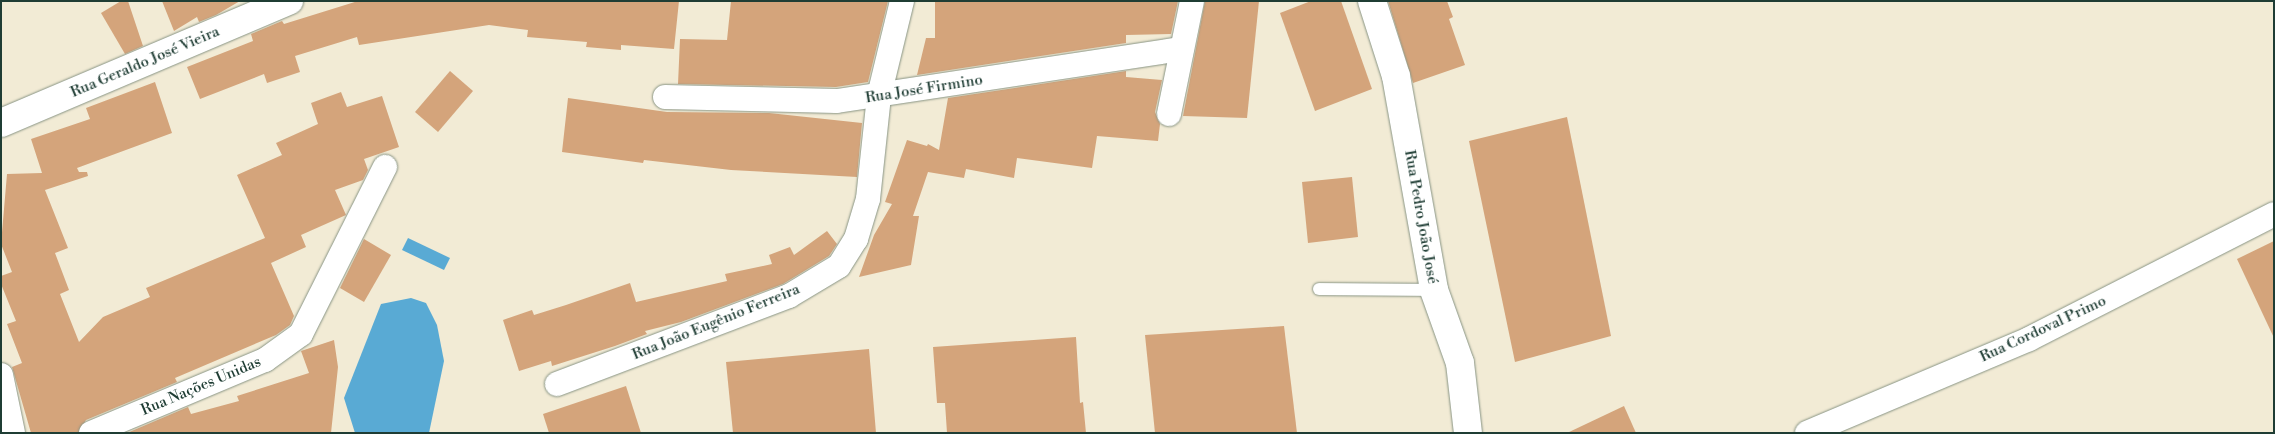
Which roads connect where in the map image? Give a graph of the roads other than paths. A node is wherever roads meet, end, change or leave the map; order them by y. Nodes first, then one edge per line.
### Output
1 (289, 1) edge
2 (902, 1) edge
3 (1192, 1) edge
4 (1372, 1) edge
5 (1181, 49) junction
6 (879, 96) junction
7 (665, 97) dead end
8 (1169, 114) dead end
9 (1, 124) edge
10 (385, 167) dead end
11 (2274, 214) edge
12 (1319, 288) dead end
13 (1434, 290) junction
14 (1, 375) edge
15 (557, 384) dead end
16 (13, 433) edge
17 (91, 433) edge
18 (1468, 433) edge
19 (1807, 433) edge

1 - 9 street, Rua Geraldo José Vieira
2 - 6 street, Rua João Eugênio Ferreira
3 - 5 street
4 - 13 street, Rua Pedro João José
5 - 6 street, Rua José Firmino
5 - 8 street
6 - 7 street, Rua José Firmino
6 - 15 street, Rua João Eugênio Ferreira
10 - 17 street, Rua Nações Unidas
11 - 19 street, Rua Cordoval Primo
12 - 13 lane
13 - 18 street, Rua Pedro João José
14 - 16 street

